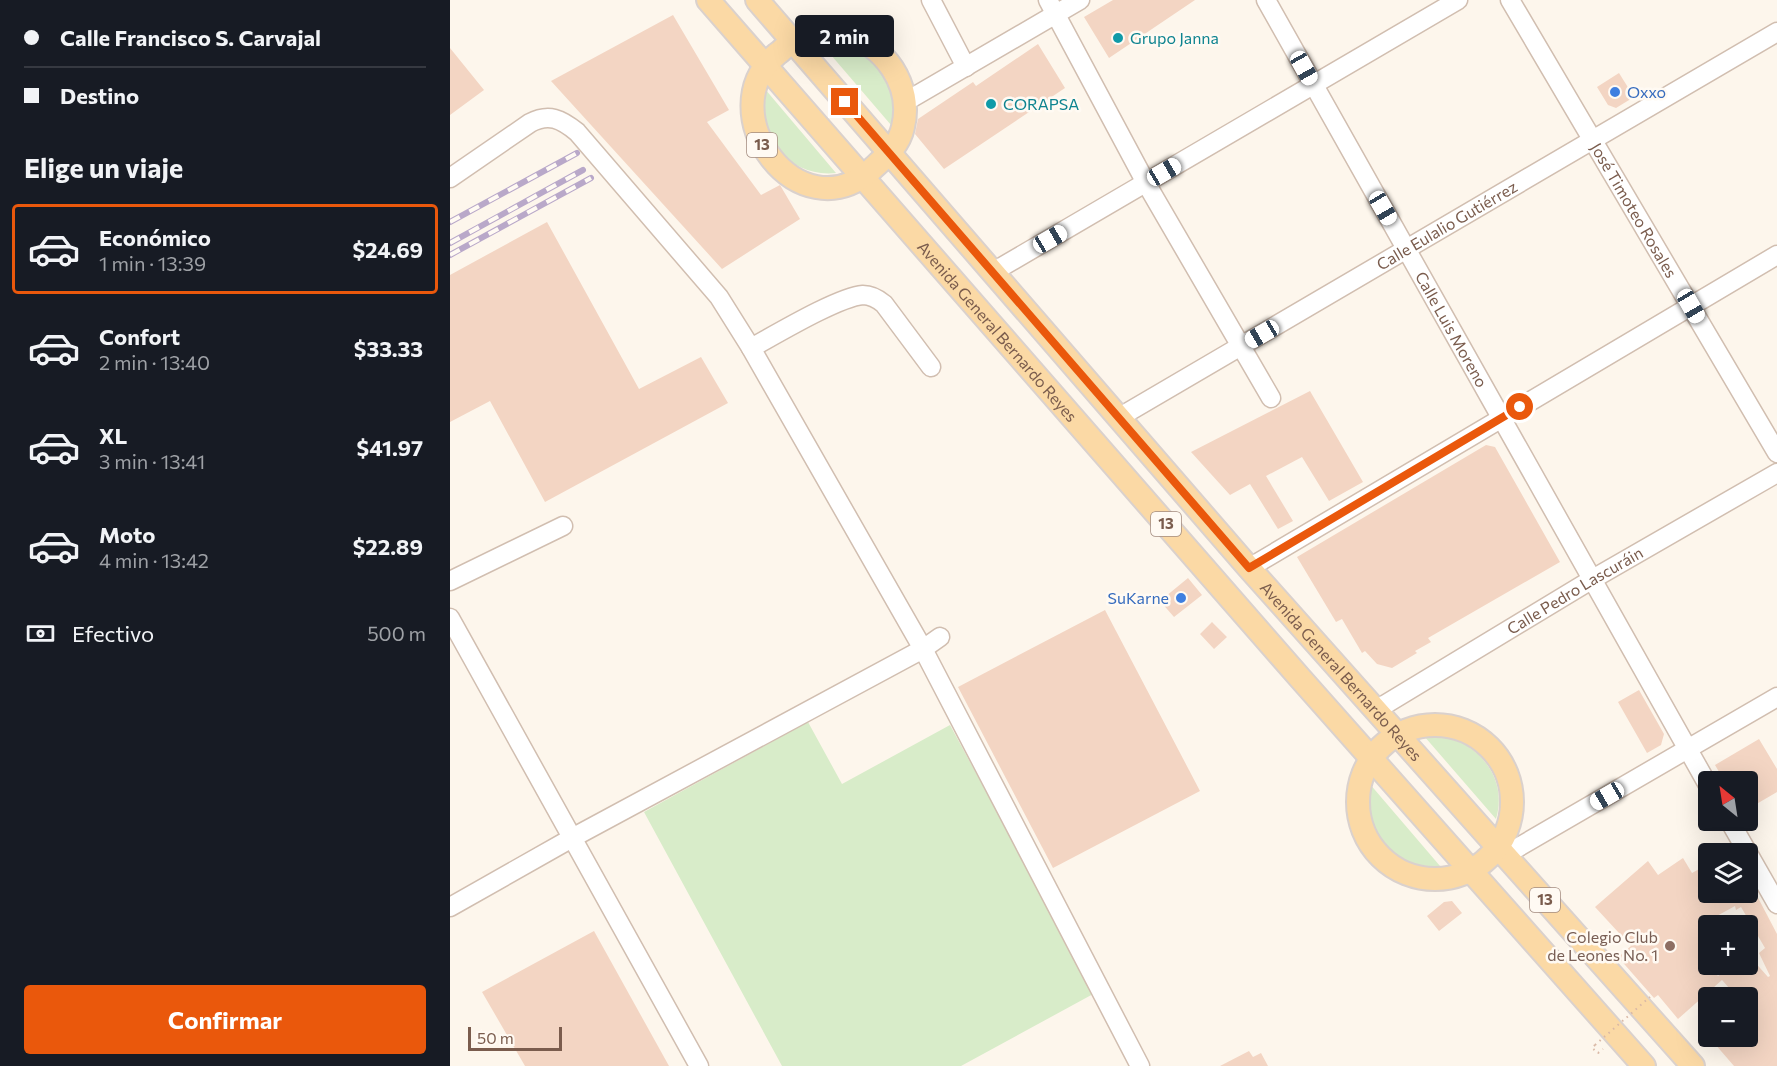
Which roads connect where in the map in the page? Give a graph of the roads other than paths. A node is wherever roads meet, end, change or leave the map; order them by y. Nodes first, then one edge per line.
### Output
1 (708, 0) edge
2 (757, 0) edge
3 (930, 0) edge
4 (1080, 0) edge
5 (1266, 0) edge
6 (1458, 0) edge
7 (1510, 0) edge
8 (1052, 7) edge
9 (1777, 32) edge
10 (793, 41) junction
11 (765, 64) junction
12 (966, 67) junction
13 (1313, 85) junction
14 (905, 102) junction
15 (1593, 140) junction
16 (890, 153) junction
17 (863, 177) junction
18 (450, 178) edge
19 (1146, 183) junction
20 (1406, 250) junction
21 (1777, 255) edge
22 (993, 273) junction
23 (1691, 306) junction
24 (1241, 346) junction
25 (751, 348) junction
26 (931, 367) dead end
27 (1271, 398) dead end
28 (1118, 418) junction
29 (1501, 419) junction
30 (1777, 453) edge
31 (1777, 474) edge
32 (563, 526) dead end
33 (1249, 568) junction
34 (1592, 580) junction
35 (450, 581) edge
36 (450, 618) edge
37 (940, 637) dead end
38 (923, 649) junction
39 (1777, 697) edge
40 (1376, 710) junction
41 (1397, 734) junction
42 (1688, 749) junction
43 (1371, 757) junction
44 (1700, 771) edge
45 (1735, 831) edge
46 (572, 838) junction
47 (1502, 852) junction
48 (1470, 871) junction
49 (1777, 904) edge
50 (450, 907) edge
51 (699, 1066) edge
52 (1140, 1066) edge
53 (1644, 1066) edge
54 (1693, 1066) edge

1 - 11 main road, Avenida General Bernardo Reyes / 13
2 - 10 main road, Avenida General Bernardo Reyes / 13
3 - 12 street
4 - 8 street
5 - 13 street, Calle Luis Moreno
6 - 13 street
7 - 15 street, José Timoteo Rosales
8 - 12 street
8 - 19 street
9 - 15 street, Calle Eulalio Gutiérrez
10 - 11 main road, 13
10 - 14 main road, 13
10 - 16 main road, Avenida General Bernardo Reyes / 13
11 - 17 main road, Avenida General Bernardo Reyes / 13
11 - 17 main road, 13
12 - 14 street
13 - 19 street
13 - 20 street, Calle Luis Moreno
14 - 16 main road, 13
15 - 20 street, Calle Eulalio Gutiérrez
15 - 23 street, José Timoteo Rosales
16 - 17 main road, 13
16 - 22 main road, Avenida General Bernardo Reyes / 13
17 - 43 main road, Avenida General Bernardo Reyes / 13
18 - 25 street
19 - 22 street
19 - 24 street
20 - 24 street, Calle Eulalio Gutiérrez
20 - 29 street, Calle Luis Moreno
21 - 23 street
22 - 28 main road, Avenida General Bernardo Reyes / 13
23 - 29 street
23 - 30 street, José Timoteo Rosales
24 - 27 street
24 - 28 street, Calle Eulalio Gutiérrez
25 - 26 street
25 - 38 street
28 - 33 main road, Avenida General Bernardo Reyes / 13
29 - 33 street
29 - 34 street, Calle Luis Moreno
31 - 34 street, Calle Pedro Lascuráin
32 - 35 street
33 - 40 main road, Avenida General Bernardo Reyes / 13
34 - 40 street, Calle Pedro Lascuráin
34 - 42 street, Calle Luis Moreno
36 - 46 street
37 - 38 street
38 - 46 street
38 - 52 street
39 - 42 street
40 - 41 main road, Avenida General Bernardo Reyes / 13
41 - 43 main road
41 - 47 main road, Avenida General Bernardo Reyes / 13
41 - 47 main road
42 - 44 street, Calle Luis Moreno
42 - 47 street
43 - 48 main road, Avenida General Bernardo Reyes / 13
43 - 48 main road
45 - 49 street
46 - 50 street
46 - 51 street
47 - 48 main road
47 - 54 main road, Avenida General Bernardo Reyes / 13
48 - 53 main road, Avenida General Bernardo Reyes / 13

